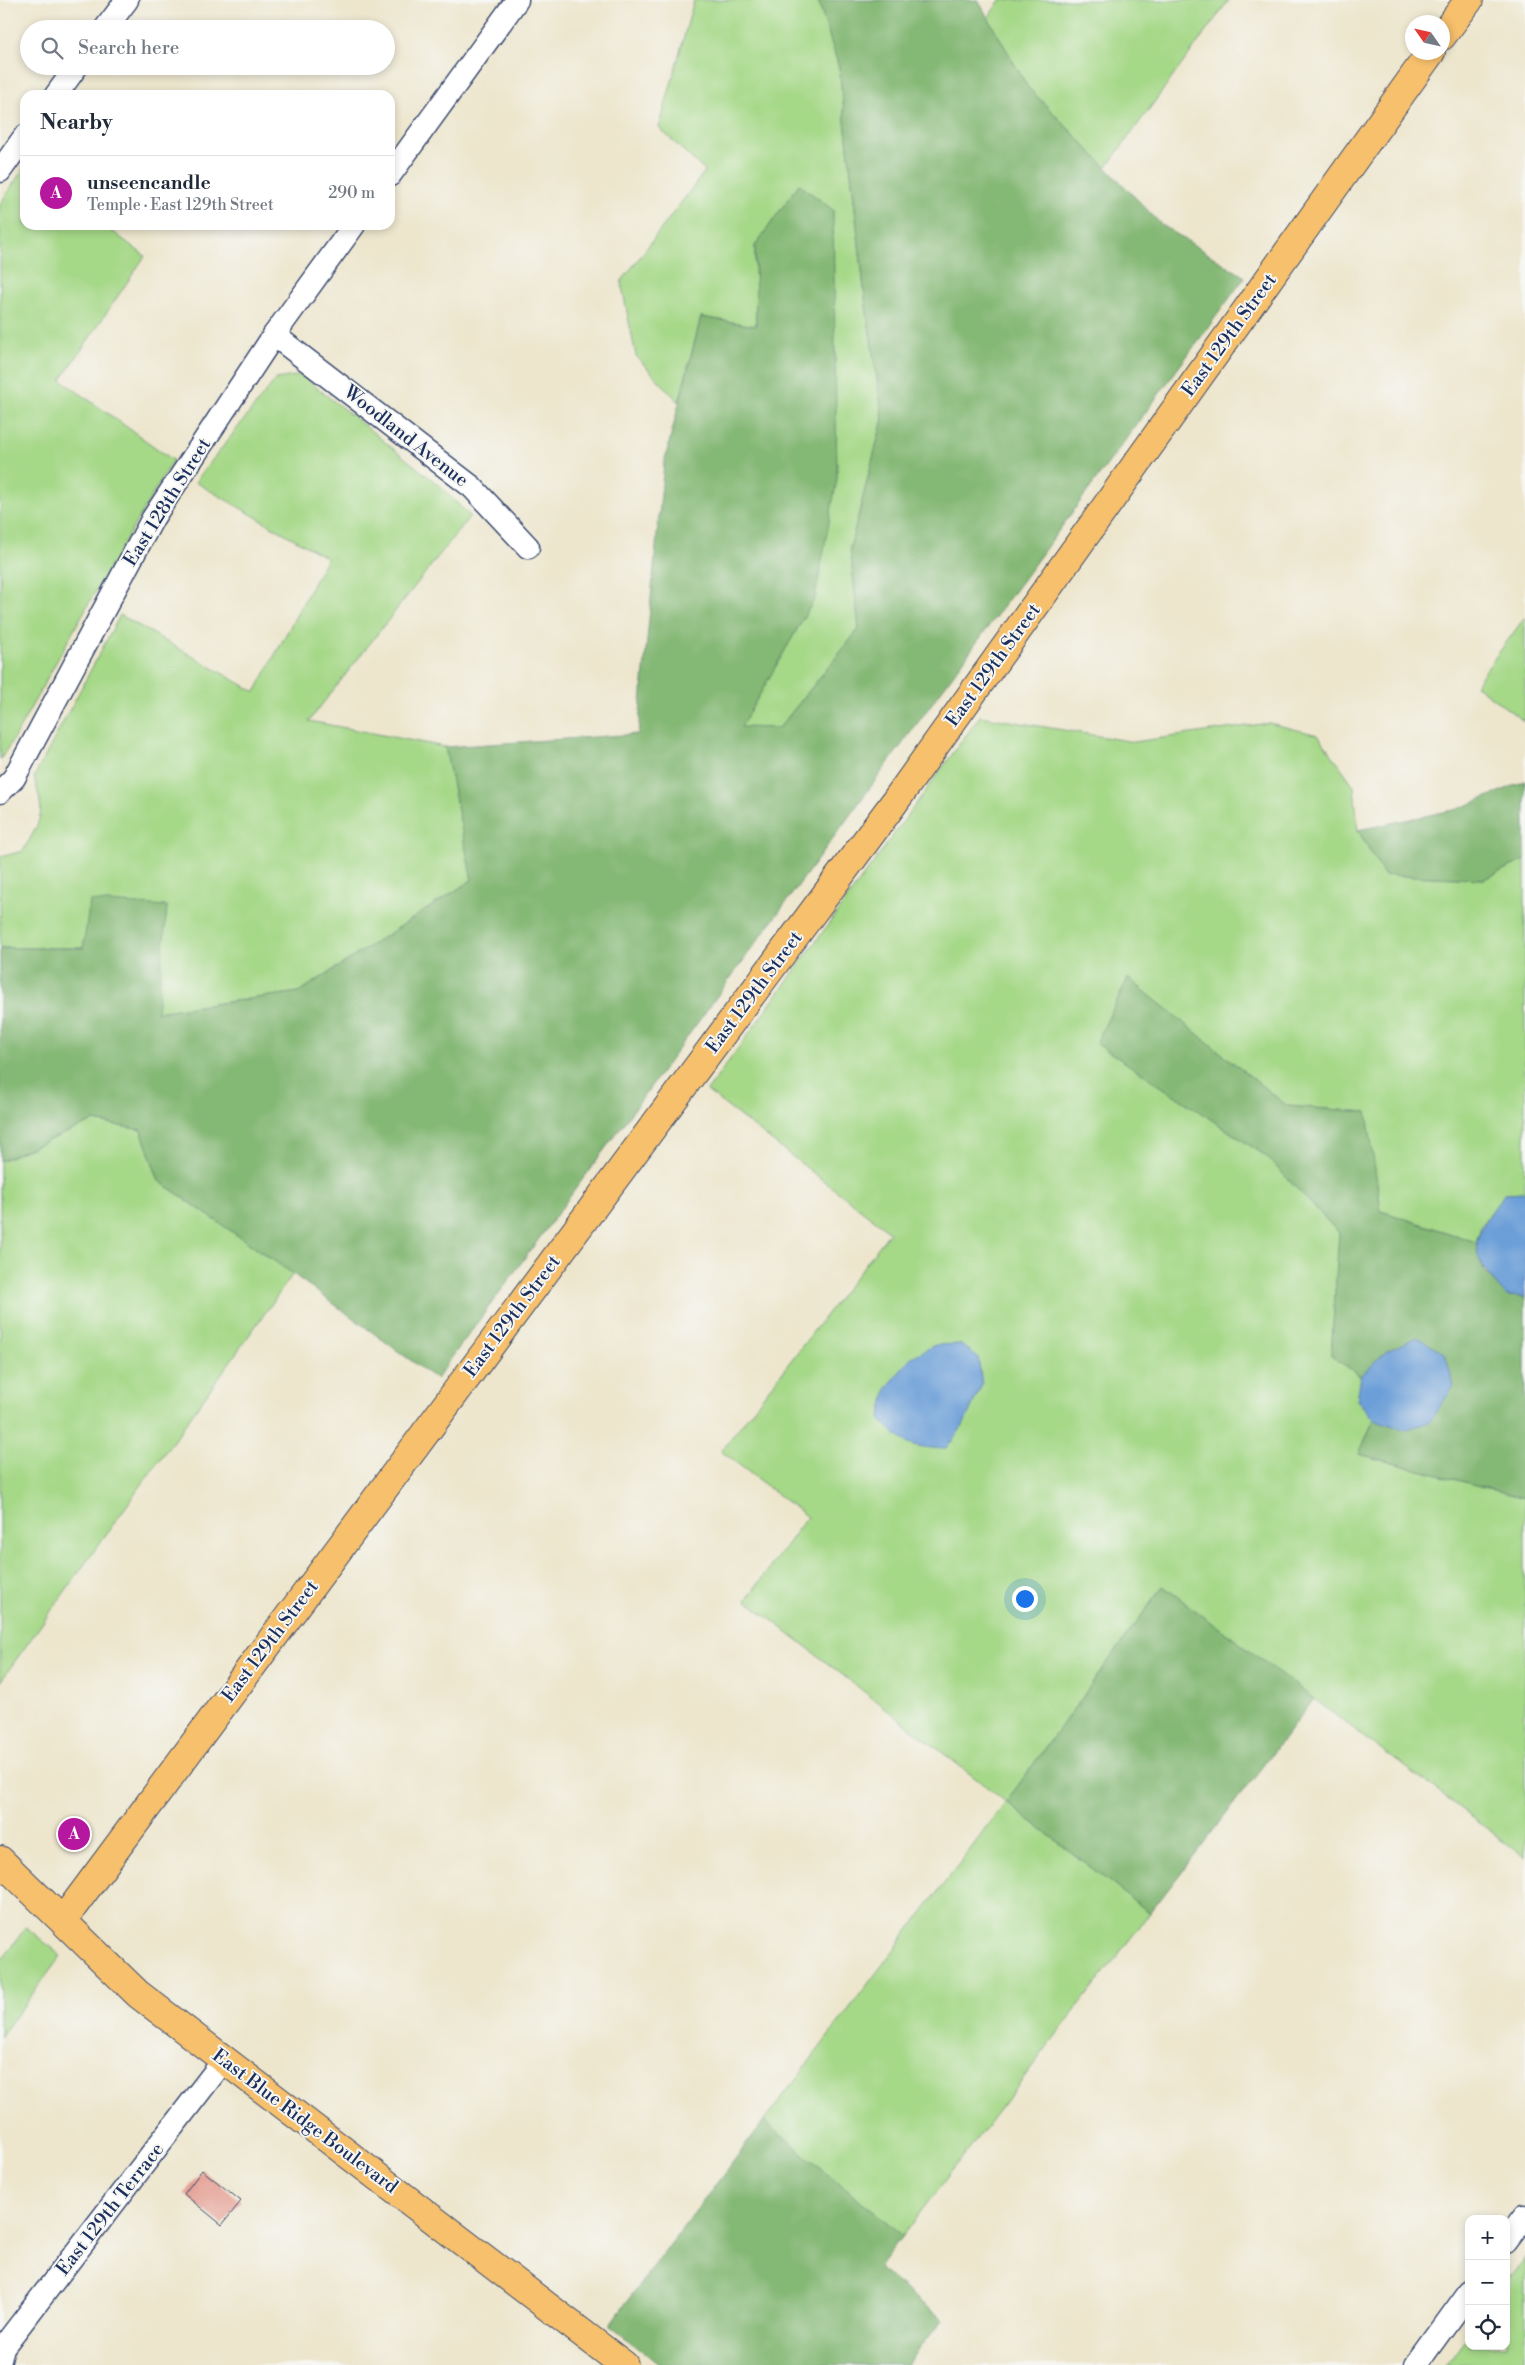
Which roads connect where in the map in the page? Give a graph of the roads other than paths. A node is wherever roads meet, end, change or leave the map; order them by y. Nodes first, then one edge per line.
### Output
1 (127, 0) edge
2 (517, 0) edge
3 (1469, 0) edge
4 (112, 20) edge
5 (1450, 25) edge
6 (1425, 60) edge
7 (70, 75) edge
8 (60, 90) edge
9 (20, 143) edge
10 (395, 168) edge
11 (0, 171) edge
12 (350, 230) edge
13 (274, 335) junction
14 (528, 547) dead end
15 (0, 792) edge
16 (0, 1860) edge
17 (63, 1920) junction
18 (224, 2060) junction
19 (1525, 2216) edge
20 (1510, 2236) edge
21 (1465, 2298) edge
22 (0, 2360) edge
23 (624, 2365) edge
24 (1416, 2365) edge

1 - 4 street
2 - 10 street
3 - 5 main road
6 - 17 main road, East 129th Street
7 - 8 street
9 - 11 street
12 - 13 street, East 128th Street
13 - 14 street, Woodland Avenue
13 - 15 street, East 128th Street
16 - 17 main road, East Blue Ridge Boulevard
17 - 18 main road, East Blue Ridge Boulevard
18 - 22 street, East 129th Terrace
18 - 23 main road, East Blue Ridge Boulevard
19 - 20 street
21 - 24 street

